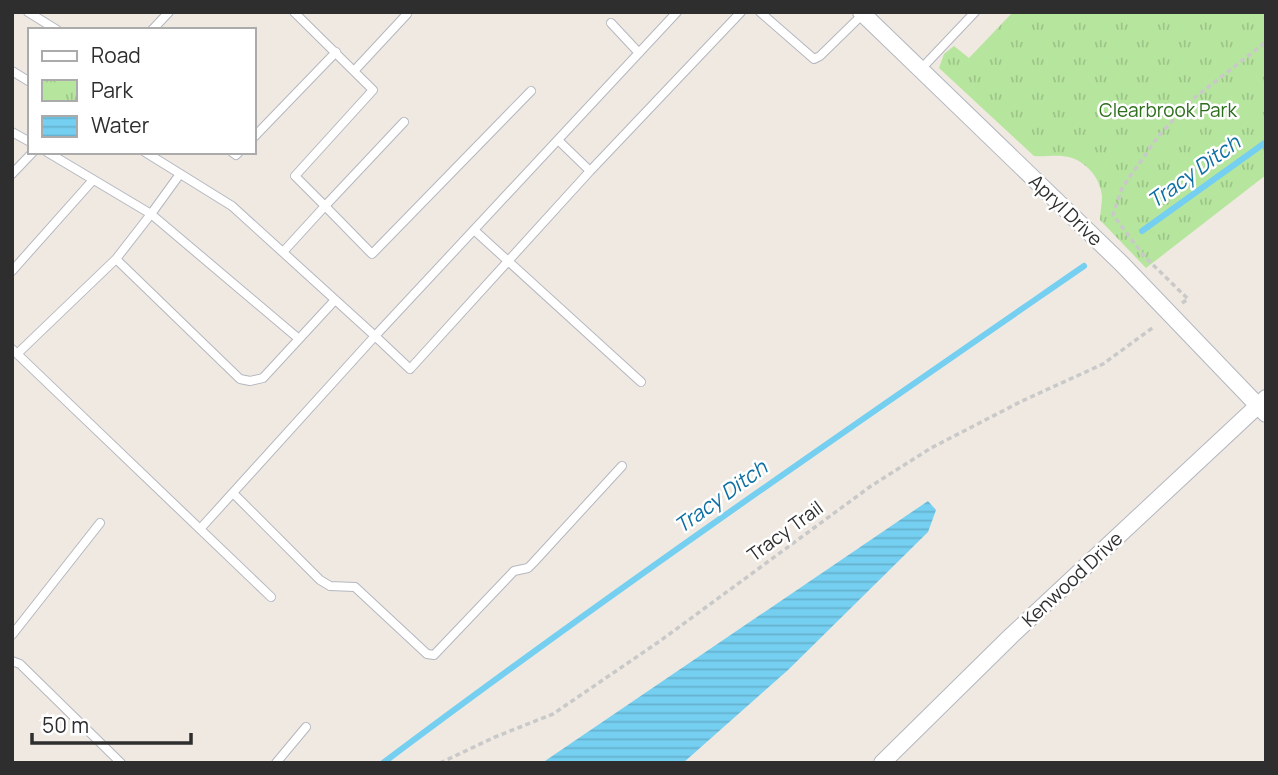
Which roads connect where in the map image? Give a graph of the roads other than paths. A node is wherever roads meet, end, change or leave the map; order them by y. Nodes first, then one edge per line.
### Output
1 (28, 12) edge
2 (169, 12) edge
3 (294, 12) edge
4 (405, 12) edge
5 (677, 12) edge
6 (741, 12) edge
7 (760, 12) edge
8 (975, 12) edge
9 (862, 13) edge
10 (611, 23) dead end
11 (54, 28) edge
12 (154, 28) edge
13 (336, 52) junction
14 (639, 52) junction
15 (921, 69) junction
16 (12, 71) edge
17 (354, 71) junction
18 (28, 81) edge
19 (531, 91) dead end
20 (404, 121) dead end
21 (12, 132) edge
22 (256, 135) edge
23 (558, 140) junction
24 (28, 141) edge
25 (31, 154) edge
26 (50, 154) edge
27 (148, 154) edge
28 (590, 171) junction
29 (12, 174) edge
30 (180, 174) junction
31 (93, 180) junction
32 (325, 206) junction
33 (151, 214) junction
34 (474, 230) junction
35 (283, 252) junction
36 (116, 260) junction
37 (507, 260) junction
38 (12, 271) edge
39 (335, 300) junction
40 (375, 336) junction
41 (299, 339) junction
42 (15, 351) edge
43 (641, 382) dead end
44 (1263, 406) edge
45 (622, 466) dead end
46 (233, 493) junction
47 (100, 523) dead end
48 (200, 529) junction
49 (271, 597) dead end
50 (12, 635) edge
51 (12, 661) edge
52 (306, 727) dead end
53 (121, 763) edge
54 (276, 763) edge
55 (882, 763) edge

1 - 11 lane
2 - 12 lane
3 - 13 lane
4 - 17 lane
5 - 14 lane
6 - 28 lane
7 - 9 lane
8 - 15 lane
9 - 15 street, Apryl Drive
10 - 14 lane
13 - 17 lane
13 - 22 lane
14 - 23 lane
15 - 44 street, Apryl Drive
16 - 18 lane
17 - 32 lane
19 - 32 lane
20 - 32 lane
21 - 24 lane
23 - 28 lane
23 - 34 lane
25 - 29 lane
26 - 31 lane
27 - 30 lane
28 - 37 lane
30 - 33 lane
30 - 35 lane
31 - 33 lane
31 - 38 lane
32 - 35 lane
33 - 36 lane
33 - 41 lane
34 - 37 lane
34 - 40 lane
35 - 39 lane
36 - 41 lane
36 - 42 lane
37 - 40 lane
37 - 43 lane
39 - 40 lane
39 - 41 lane
40 - 46 lane
42 - 48 lane
44 - 55 street, Kenwood Drive
45 - 46 lane
46 - 48 lane
47 - 50 lane
48 - 49 lane
51 - 53 lane
52 - 54 lane

